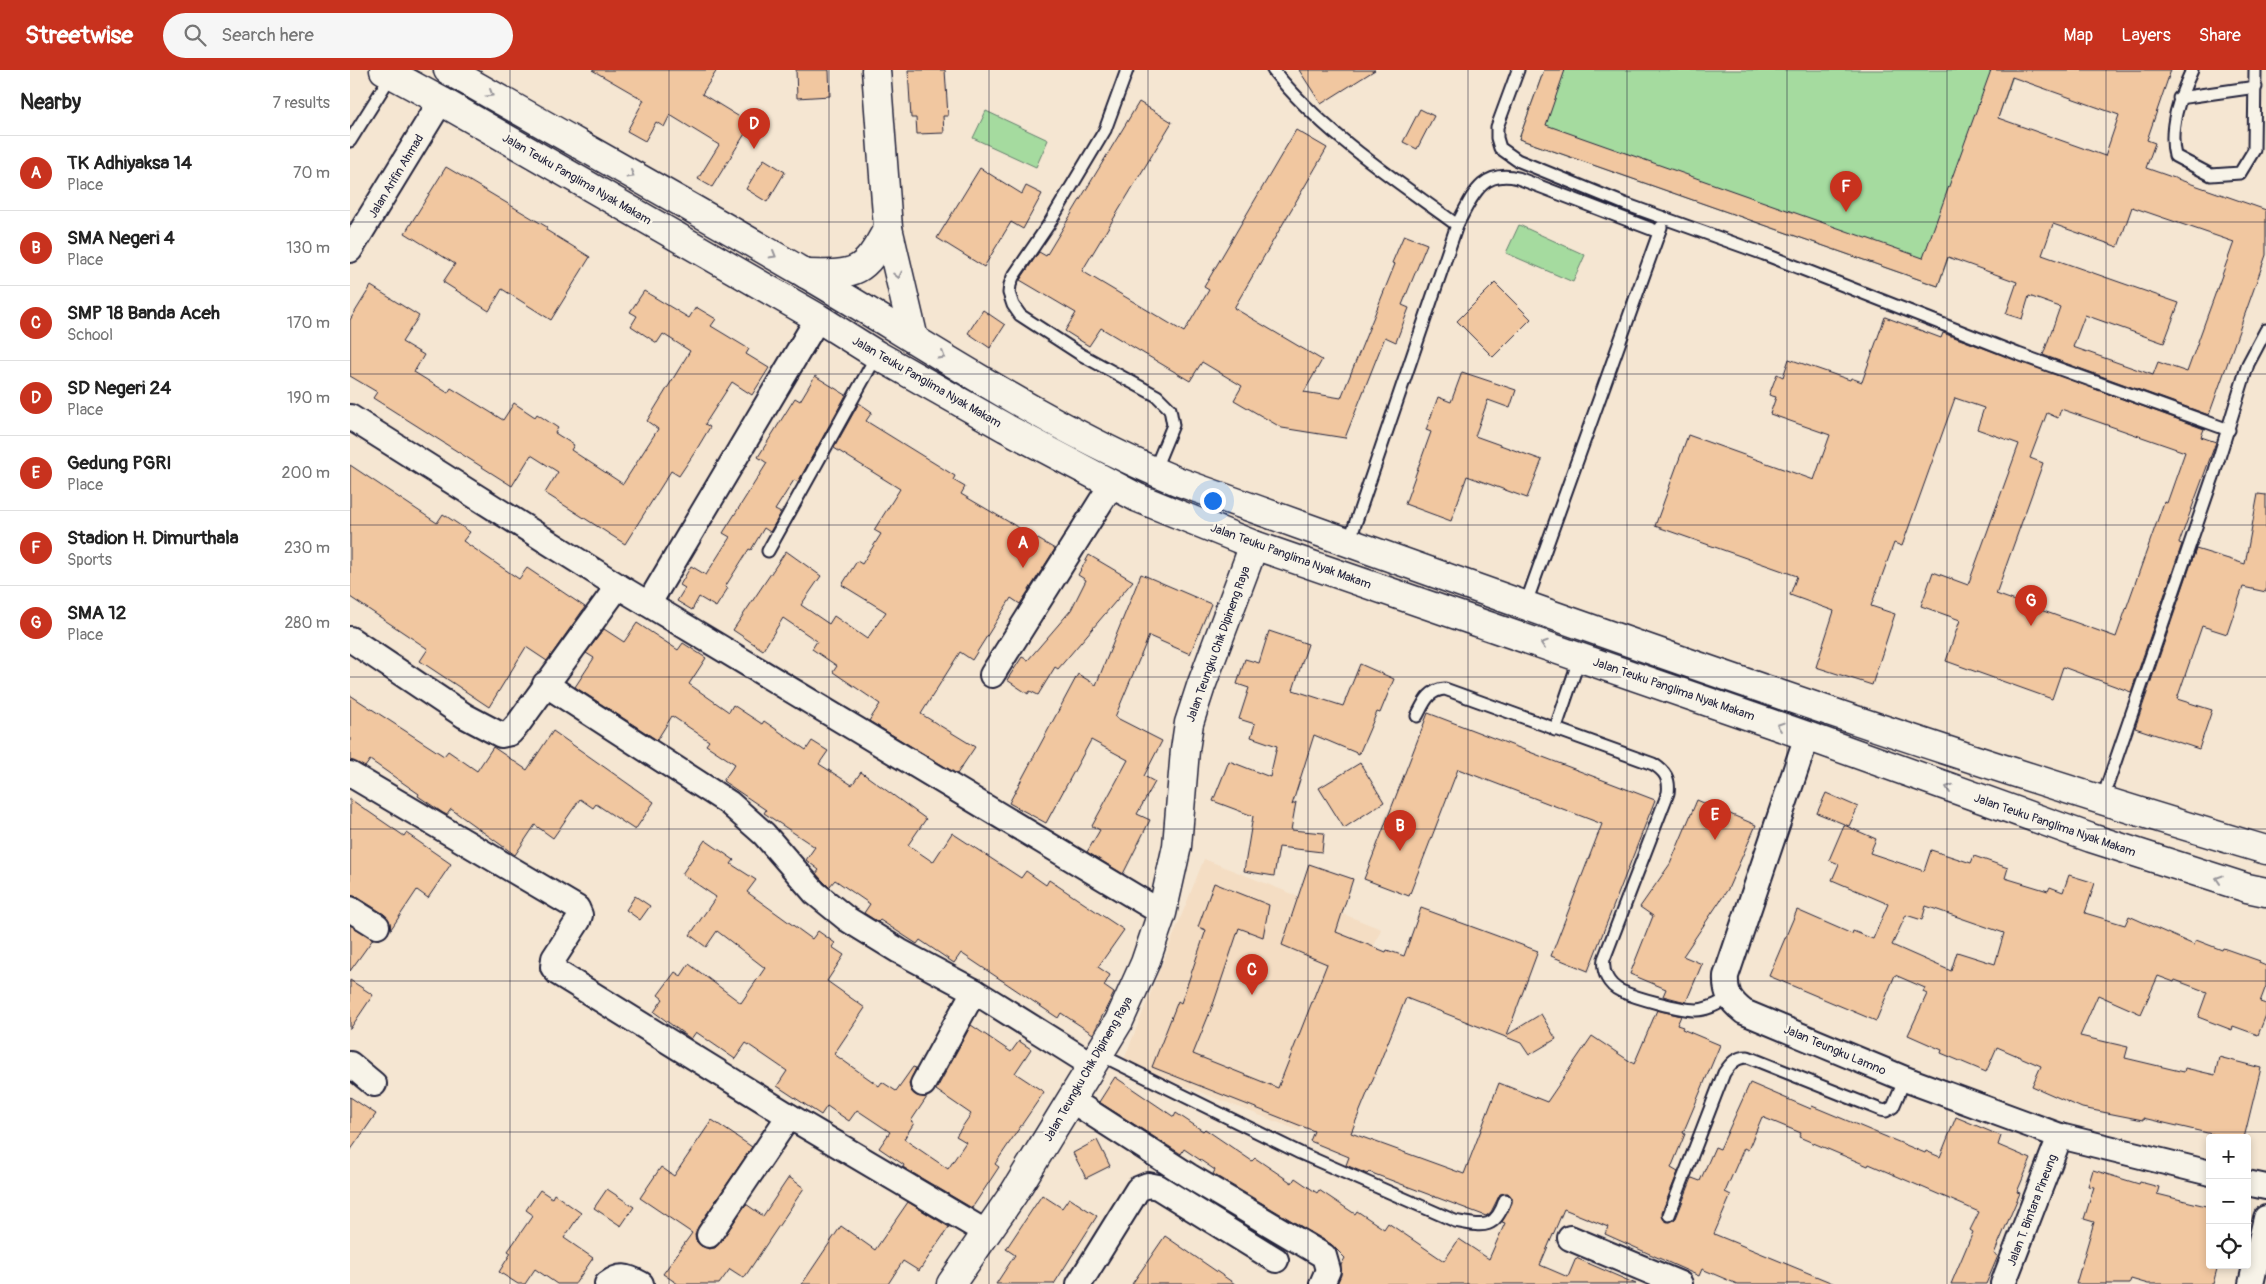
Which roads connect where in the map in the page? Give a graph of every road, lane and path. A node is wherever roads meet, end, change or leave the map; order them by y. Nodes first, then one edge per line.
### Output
1 (448, 70) edge
2 (876, 70) edge
3 (1127, 70) edge
4 (1273, 70) edge
5 (1518, 70) edge
6 (2192, 70) edge
7 (2254, 70) edge
8 (388, 72) edge
9 (2256, 87) junction
10 (2179, 98) junction
11 (441, 101) junction
12 (350, 141) edge
13 (1664, 219) junction
14 (1457, 225) junction
15 (888, 228) junction
16 (1659, 232) junction
17 (350, 250) edge
18 (806, 274) junction
19 (818, 318) junction
20 (2266, 330) edge
21 (914, 339) junction
22 (877, 355) junction
23 (350, 418) edge
24 (2229, 430) junction
25 (1154, 471) junction
26 (1112, 484) junction
27 (1349, 542) junction
28 (1254, 545) junction
29 (768, 551) dead end
30 (618, 586) junction
31 (649, 603) junction
32 (1525, 606) junction
33 (350, 639) edge
34 (1580, 657) junction
35 (992, 675) dead end
36 (545, 684) junction
37 (1417, 716) dead end
38 (1555, 730) junction
39 (1807, 736) junction
40 (350, 774) edge
41 (2101, 802) junction
42 (2091, 838) junction
43 (2266, 850) edge
44 (2266, 892) edge
45 (350, 909) edge
46 (1162, 913) junction
47 (377, 926) dead end
48 (974, 991) junction
49 (1729, 998) junction
50 (1096, 1059) junction
51 (350, 1064) edge
52 (1904, 1079) junction
53 (374, 1084) dead end
54 (923, 1084) dead end
55 (1071, 1100) junction
56 (789, 1116) junction
57 (2060, 1136) junction
58 (2206, 1172) edge
59 (2251, 1184) edge
60 (2266, 1187) edge
61 (1505, 1200) dead end
62 (1669, 1215) dead end
63 (2266, 1218) edge
64 (986, 1233) junction
65 (708, 1235) dead end
66 (1570, 1238) dead end
67 (1276, 1260) dead end
68 (960, 1281) edge
69 (607, 1284) edge
70 (640, 1284) edge
71 (1079, 1284) edge
72 (1322, 1284) edge
73 (1680, 1284) edge
74 (2003, 1284) edge
75 (2251, 1284) edge

1 -> 18 main road
2 - 15 main road
3 - 25 lane
4 - 14 lane
5 - 13 lane
6 - 10 lane
7 - 9 lane
8 - 11 main road, Jalan Teuku Panglima Nyak Makam
8 - 12 lane
9 - 10 lane
9 - 10 lane
11 - 17 street, Jalan Arifin Ahmad
11 - 19 main road, Jalan Teuku Panglima Nyak Makam
13 - 16 lane
13 - 24 lane
14 - 16 lane
14 - 27 lane
15 - 18 main road
15 -> 21 main road
16 - 32 lane
18 - 21 main road
19 - 22 main road, Jalan Teuku Panglima Nyak Makam
19 - 31 street
20 - 24 lane
21 -> 25 main road
22 - 26 main road, Jalan Teuku Panglima Nyak Makam
22 - 29 lane
23 - 30 street
24 - 41 lane
25 - 27 main road
26 - 28 main road, Jalan Teuku Panglima Nyak Makam
26 - 35 street
27 - 32 main road
34 -> 28 main road, Jalan Teuku Panglima Nyak Makam
28 - 46 main road, Jalan Teungku Chik Dipineng Raya
30 - 31 street
30 - 36 street
31 - 46 street
32 - 41 main road
33 - 36 street
34 - 38 lane
39 -> 34 main road, Jalan Teuku Panglima Nyak Makam
36 - 48 street
37 - 38 lane
38 - 49 lane
42 -> 39 main road, Jalan Teuku Panglima Nyak Makam
39 - 49 street
40 - 56 street
41 - 42 main road
41 - 43 main road
44 -> 42 main road, Jalan Teuku Panglima Nyak Makam
45 - 47 street
46 - 50 main road, Jalan Teungku Chik Dipineng Raya
48 - 50 street
48 - 54 street
49 - 52 street, Jalan Teungku Lamno
50 - 55 main road, Jalan Teungku Chik Dipineng Raya
50 - 61 lane
51 - 53 street
52 - 57 street, Jalan Teungku Lamno
52 - 62 lane
55 - 64 main road, Jalan Teungku Chik Dipineng Raya
55 - 72 street
56 - 64 street
56 - 65 street
57 - 58 street, Jalan Teungku Lamno
57 - 74 street, Jalan T. Bintara Pineung
59 - 60 street
63 - 75 street
64 - 68 main road, Jalan Teungku Chik Dipineng Raya
66 - 73 street
67 - 71 street
69 - 70 street

